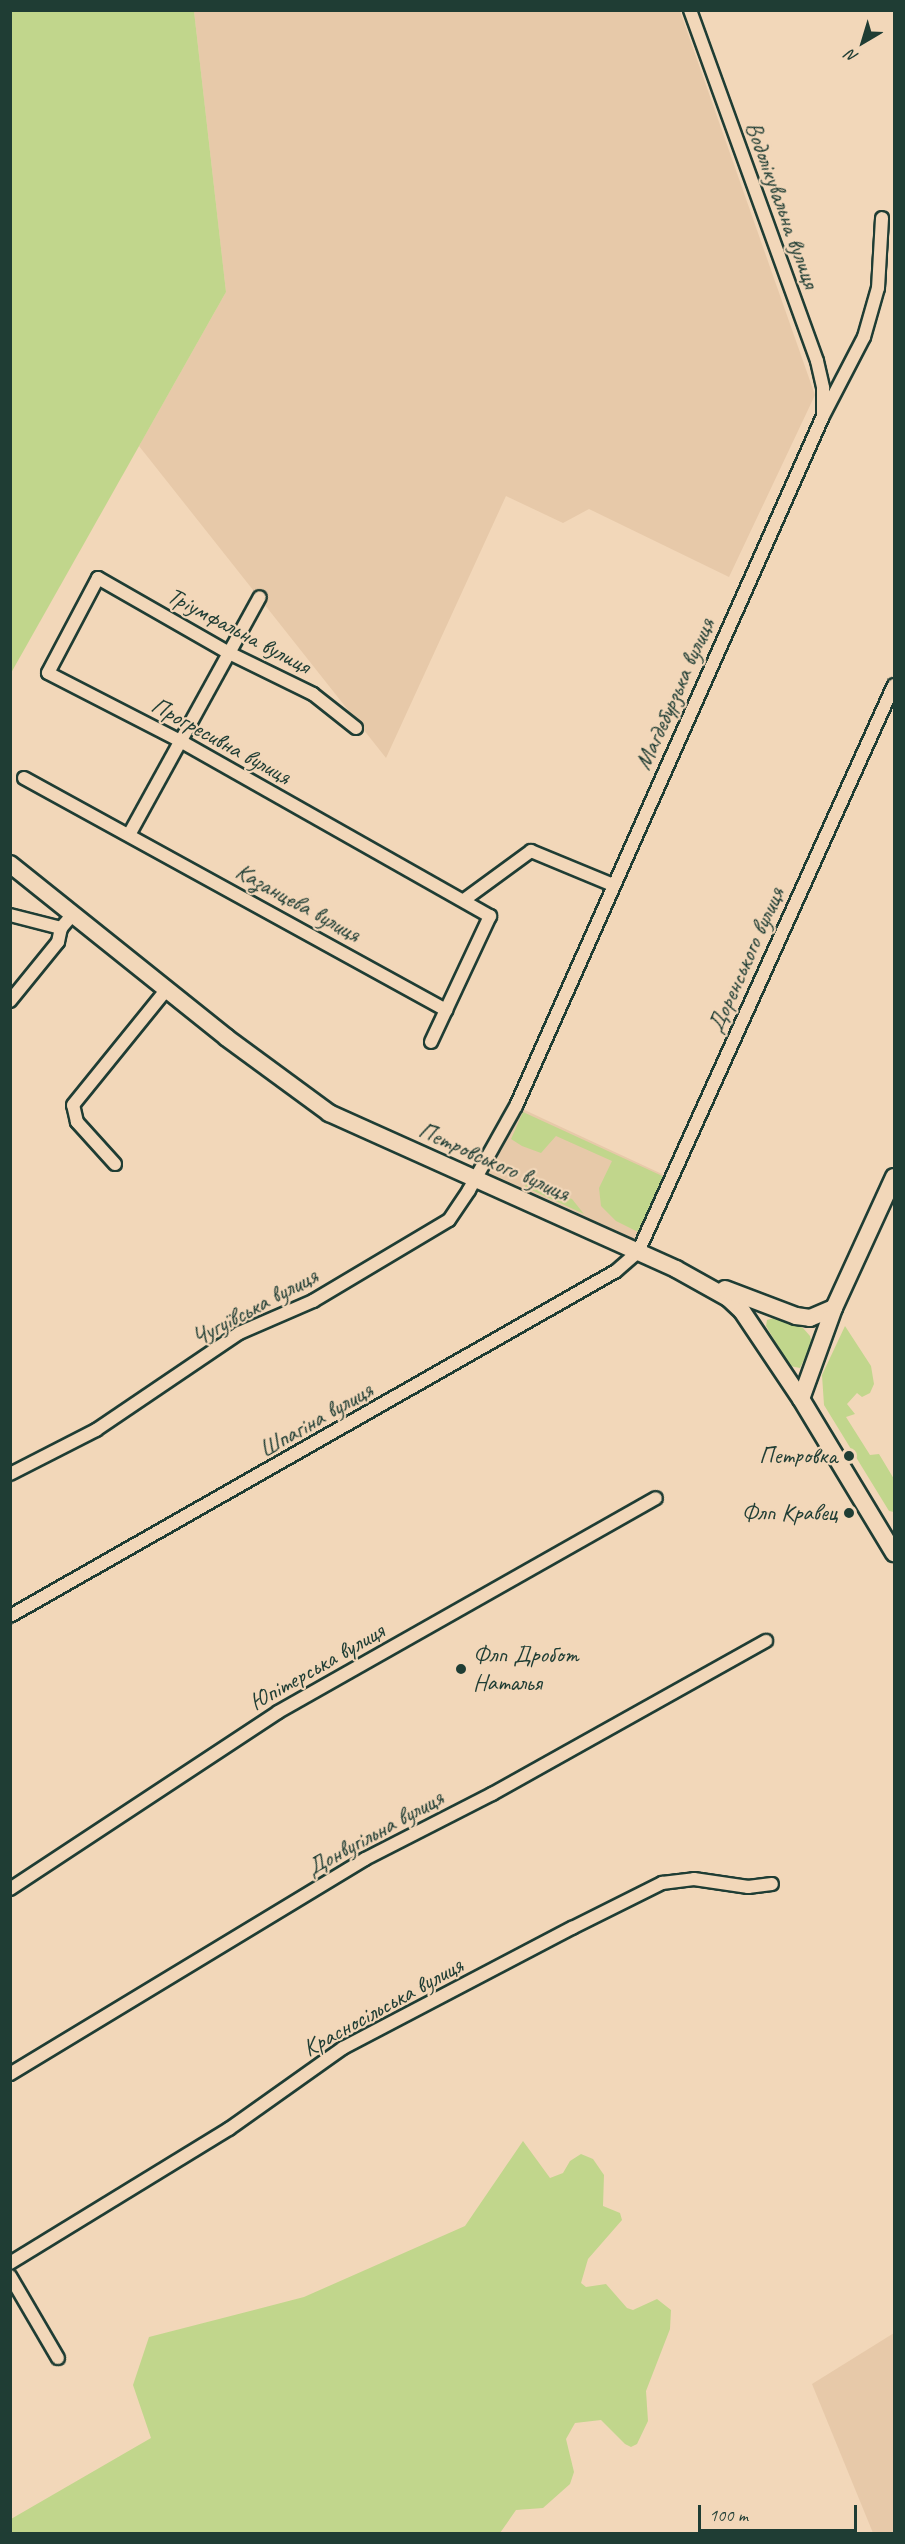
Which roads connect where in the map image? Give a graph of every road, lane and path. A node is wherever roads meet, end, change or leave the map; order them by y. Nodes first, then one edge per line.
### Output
1 (690, 10) edge
2 (882, 218) dead end
3 (823, 416) junction
4 (98, 578) joint
5 (260, 597) dead end
6 (229, 653) junction
7 (894, 685) edge
8 (356, 728) dead end
9 (182, 742) junction
10 (24, 778) dead end
11 (130, 833) junction
12 (10, 864) edge
13 (613, 885) junction
14 (464, 900) junction
15 (73, 914) junction
16 (10, 915) edge
17 (61, 928) junction
18 (167, 989) junction
19 (10, 1001) edge
20 (447, 1010) junction
21 (431, 1041) dead end
22 (115, 1164) dead end
23 (894, 1177) edge
24 (475, 1180) junction
25 (638, 1252) junction
26 (676, 1269) junction
27 (834, 1308) junction
28 (778, 1311) junction
29 (753, 1327) junction
30 (801, 1399) junction
31 (10, 1474) edge
32 (656, 1498) dead end
33 (894, 1553) edge
34 (10, 1616) edge
35 (766, 1641) dead end
36 (772, 1884) dead end
37 (10, 1889) edge
38 (10, 2074) edge
39 (10, 2263) edge
40 (10, 2276) edge
41 (58, 2358) dead end

1 - 3 street, Водолікувальна вулиця
2 - 3 street, Магдебурзька вулиця
3 - 13 street, Магдебурзька вулиця
4 - 6 street, Тріумфальна вулиця
4 - 9 street, Прогресивна вулиця
5 - 6 street
6 - 8 street, Тріумфальна вулиця
6 - 9 street
7 - 25 street, Доренського вулиця
9 - 11 street
9 - 14 street, Прогресивна вулиця
10 - 11 street, Казанцева вулиця
11 - 20 street, Казанцева вулиця
12 - 15 main road, Петровського вулиця
13 - 14 street
13 - 24 street, Магдебурзька вулиця
14 - 20 street, Прогресивна вулиця
15 - 17 street
15 - 18 main road, Петровського вулиця
16 - 17 street
17 - 19 street
18 - 22 street
18 - 24 main road, Петровського вулиця
20 - 21 street, Прогресивна вулиця
23 - 27 main road
24 - 25 main road, Петровського вулиця
24 - 31 street, Чугуївська вулиця
25 - 26 main road, Петровського вулиця
25 - 34 street, Шпагіна вулиця
26 - 28 main road
26 - 29 main road, Петровського вулиця
27 - 28 main road
27 - 30 main road
28 - 29 main road
29 - 30 main road, Петровського вулиця
30 - 33 main road, Петровського вулиця
32 - 37 street, Юпітерська вулиця
35 - 38 street, Донвугільна вулиця
36 - 39 street, Красносільська вулиця
40 - 41 street

